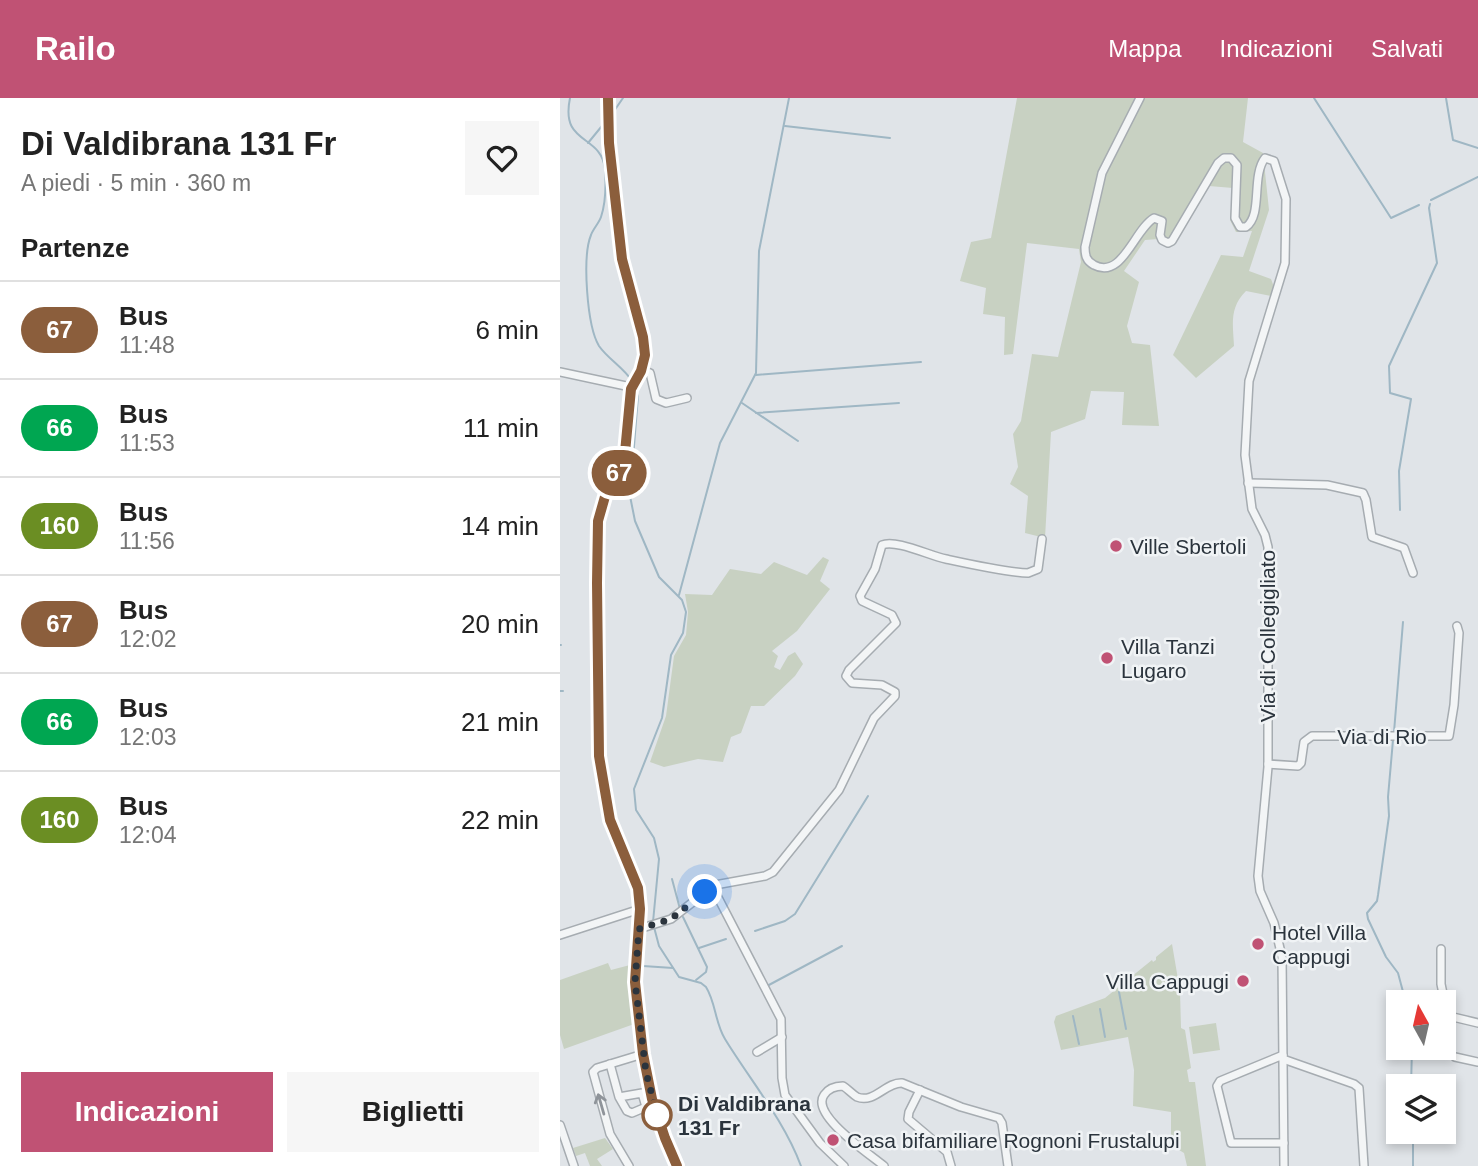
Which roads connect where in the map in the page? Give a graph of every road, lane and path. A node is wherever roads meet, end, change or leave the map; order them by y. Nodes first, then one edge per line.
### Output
1 (608, 98) edge
2 (1140, 98) edge
3 (641, 371) junction
4 (560, 372) edge
5 (632, 388) junction
6 (687, 398) dead end
7 (1248, 483) junction
8 (1042, 539) dead end
9 (1413, 573) dead end
10 (1457, 626) dead end
11 (1268, 764) junction
12 (712, 886) junction
13 (640, 909) junction
14 (639, 929) junction
15 (560, 936) edge
16 (1441, 949) dead end
17 (1478, 1023) edge
18 (782, 1037) junction
19 (757, 1052) dead end
20 (643, 1054) junction
21 (1456, 1056) edge
22 (1283, 1057) junction
23 (1478, 1062) edge
24 (610, 1064) junction
25 (920, 1090) junction
26 (619, 1097) dead end
27 (560, 1125) edge
28 (1284, 1143) junction
29 (574, 1166) edge
30 (629, 1166) edge
31 (677, 1166) edge
32 (844, 1166) edge
33 (884, 1166) edge
34 (951, 1166) edge
35 (1008, 1166) edge
36 (1284, 1166) edge
37 (1364, 1166) edge

1 - 3 street
2 - 7 street, Via di Collegigliato
3 - 5 street
3 - 6 street
4 - 5 street
5 - 13 street
7 - 9 street
7 - 11 street, Via di Collegigliato
8 - 12 street
10 - 11 street, Via di Rio
11 - 22 street, Via di Collegigliato
12 - 14 street
12 - 18 street
13 - 14 street
13 - 15 street
14 - 20 street
16 - 17 street
18 - 19 street
18 - 32 street
20 - 24 street
20 - 31 street
21 - 23 street
22 - 28 street, Via di Collegigliato
22 - 28 street
22 - 37 street
24 - 26 street
30 -> 24 street
25 - 33 street
25 - 34 street
25 - 35 street
27 - 29 street
28 - 36 street, Via di Collegigliato

